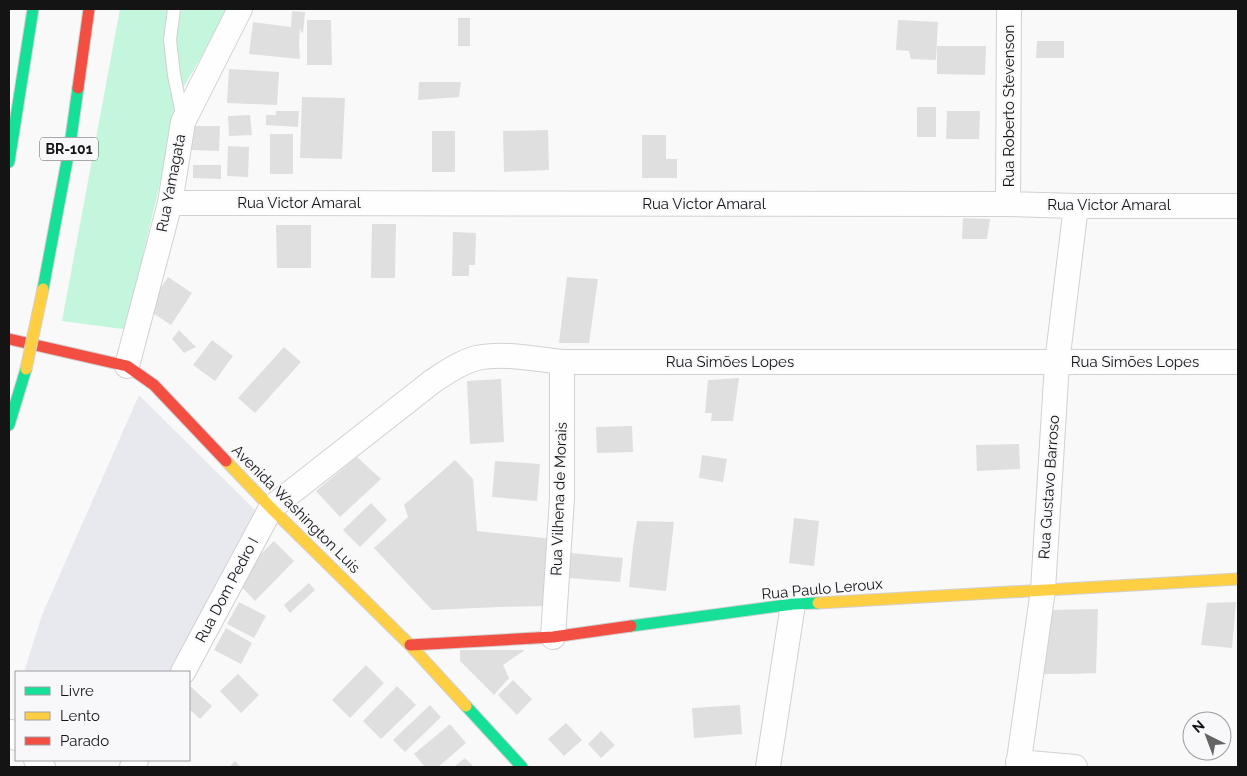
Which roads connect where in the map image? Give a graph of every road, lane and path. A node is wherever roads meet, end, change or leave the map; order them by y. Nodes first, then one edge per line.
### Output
1 (33, 9) edge
2 (88, 9) edge
3 (174, 9) edge
4 (240, 9) edge
5 (1009, 9) edge
6 (184, 122) junction
7 (9, 162) edge
8 (170, 204) junction
9 (1008, 204) junction
10 (1076, 206) junction
11 (1238, 206) edge
12 (9, 339) edge
13 (562, 362) junction
14 (1238, 362) edge
15 (1058, 363) junction
16 (127, 366) junction
17 (9, 425) edge
18 (272, 508) junction
19 (1238, 579) edge
20 (1043, 590) junction
21 (793, 604) junction
22 (553, 637) junction
23 (410, 645) junction
24 (184, 671) edge
25 (1018, 764) edge
26 (522, 767) edge
27 (768, 767) edge
28 (1075, 767) edge

1 - 7 main road
2 - 17 main road, BR-101, bridge
3 - 6 lane
4 - 6 street, Rua Yamagata
5 - 9 street, Rua Roberto Stevenson
6 - 8 street, Rua Yamagata
8 - 9 street, Rua Victor Amaral
8 - 16 street, Rua Yamagata
9 - 10 street, Rua Victor Amaral
10 - 11 street, Rua Victor Amaral
10 - 15 street, Rua Gustavo Barroso
12 - 16 main road, Avenida Washington Luís
13 - 15 street, Rua Simões Lopes
13 - 18 street, Rua Simões Lopes
13 - 22 street, Rua Vilhena de Morais
14 - 15 street, Rua Simões Lopes
15 - 20 street, Rua Gustavo Barroso
16 - 18 main road, Avenida Washington Luís
18 - 23 main road, Avenida Washington Luís
18 - 24 street, Rua Dom Pedro I
19 - 20 main road, Rua Paulo Leroux
20 - 21 main road, Rua Paulo Leroux
20 - 25 street, Rua Gustavo Barroso
21 - 22 main road, Rua Paulo Leroux
21 - 27 street
22 - 23 main road, Rua Paulo Leroux
23 - 26 main road, Avenida Washington Luís
25 - 28 street

